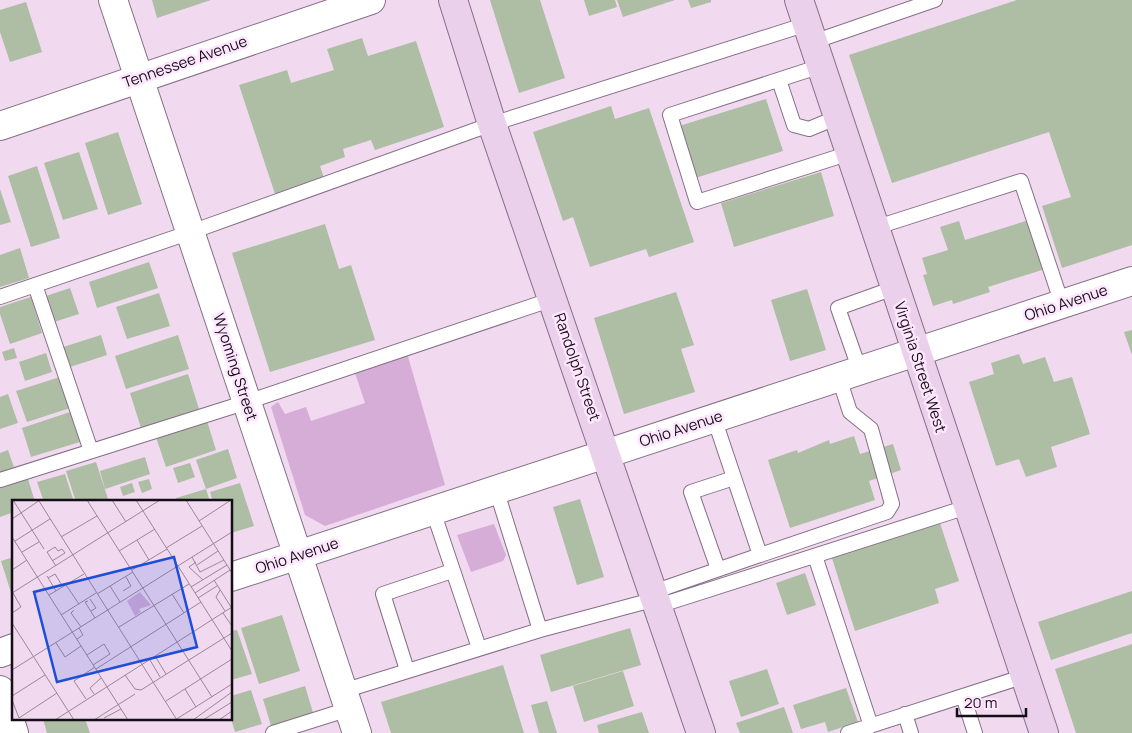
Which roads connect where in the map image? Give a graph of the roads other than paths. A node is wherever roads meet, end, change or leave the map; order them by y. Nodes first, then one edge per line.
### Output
1 (113, 0) edge
2 (371, 0) edge
3 (453, 0) edge
4 (935, 0) edge
5 (332, 6) edge
6 (810, 33) edge
7 (140, 78) junction
8 (779, 80) junction
9 (838, 117) junction
10 (492, 124) junction
11 (0, 126) edge
12 (850, 153) junction
13 (874, 228) junction
14 (191, 232) junction
15 (1132, 281) edge
16 (35, 285) junction
17 (894, 288) junction
18 (0, 297) edge
19 (553, 299) junction
20 (1062, 304) junction
21 (916, 353) junction
22 (849, 374) junction
23 (246, 402) junction
24 (714, 418) junction
25 (91, 451) junction
26 (606, 453) junction
27 (734, 478) junction
28 (0, 480) edge
29 (496, 489) junction
30 (967, 507) junction
31 (433, 511) junction
32 (760, 555) junction
33 (297, 556) junction
34 (814, 556) junction
35 (718, 569) junction
36 (452, 572) junction
37 (232, 578) edge
38 (656, 599) junction
39 (540, 630) junction
40 (479, 648) junction
41 (12, 649) edge
42 (0, 653) edge
43 (407, 670) junction
44 (1025, 676) junction
45 (0, 690) edge
46 (963, 696) junction
47 (350, 711) edge
48 (905, 714) junction
49 (871, 726) junction
50 (14, 733) edge
51 (273, 733) edge
52 (701, 733) edge
53 (848, 733) edge
54 (911, 733) edge
55 (974, 733) edge
56 (1044, 733) edge

1 - 7 street, Wyoming Street
2 - 5 street, Tennessee Avenue
3 - 10 main road, Randolph Street
4 - 6 lane
5 - 7 street, Tennessee Avenue
6 - 8 lane
6 - 9 main road, Virginia Street West
6 - 10 lane
7 - 11 street, Tennessee Avenue
7 - 14 street, Wyoming Street
8 - 9 lane
8 - 12 lane
9 - 12 main road, Virginia Street West
10 - 14 lane
10 - 19 main road, Randolph Street
12 - 13 main road, Virginia Street West
13 - 17 main road, Virginia Street West
13 - 20 lane
14 - 16 lane
14 - 23 street, Wyoming Street
15 - 20 street, Ohio Avenue
16 - 18 lane
16 - 25 lane
17 - 21 main road, Virginia Street West
17 - 22 lane
19 - 23 lane
19 - 26 main road, Randolph Street
20 - 21 street, Ohio Avenue
21 - 22 street, Ohio Avenue
21 - 30 main road, Virginia Street West
22 - 24 street, Ohio Avenue
22 - 32 lane
23 - 25 lane
23 - 33 street, Wyoming Street
24 - 26 street, Ohio Avenue
24 - 27 lane
25 - 28 lane
26 - 29 street, Ohio Avenue
26 - 38 main road, Randolph Street
27 - 32 lane
27 - 35 lane
29 - 31 street, Ohio Avenue
29 - 39 lane
30 - 34 lane
30 - 44 main road, Virginia Street West
31 - 33 street, Ohio Avenue
31 - 36 lane
32 - 35 lane
33 - 37 street, Ohio Avenue
33 - 47 street, Wyoming Street
34 - 38 lane
34 - 49 lane
35 - 38 lane
36 - 40 lane
36 - 43 lane
38 - 39 lane
38 - 52 main road, Randolph Street
39 - 40 lane
40 - 43 lane
41 - 42 street
43 - 47 lane
44 - 46 lane
44 - 56 main road, Virginia Street West
45 - 50 street
46 - 48 lane
46 - 55 lane
47 - 51 lane
48 - 49 lane
48 - 54 lane
49 - 53 lane

